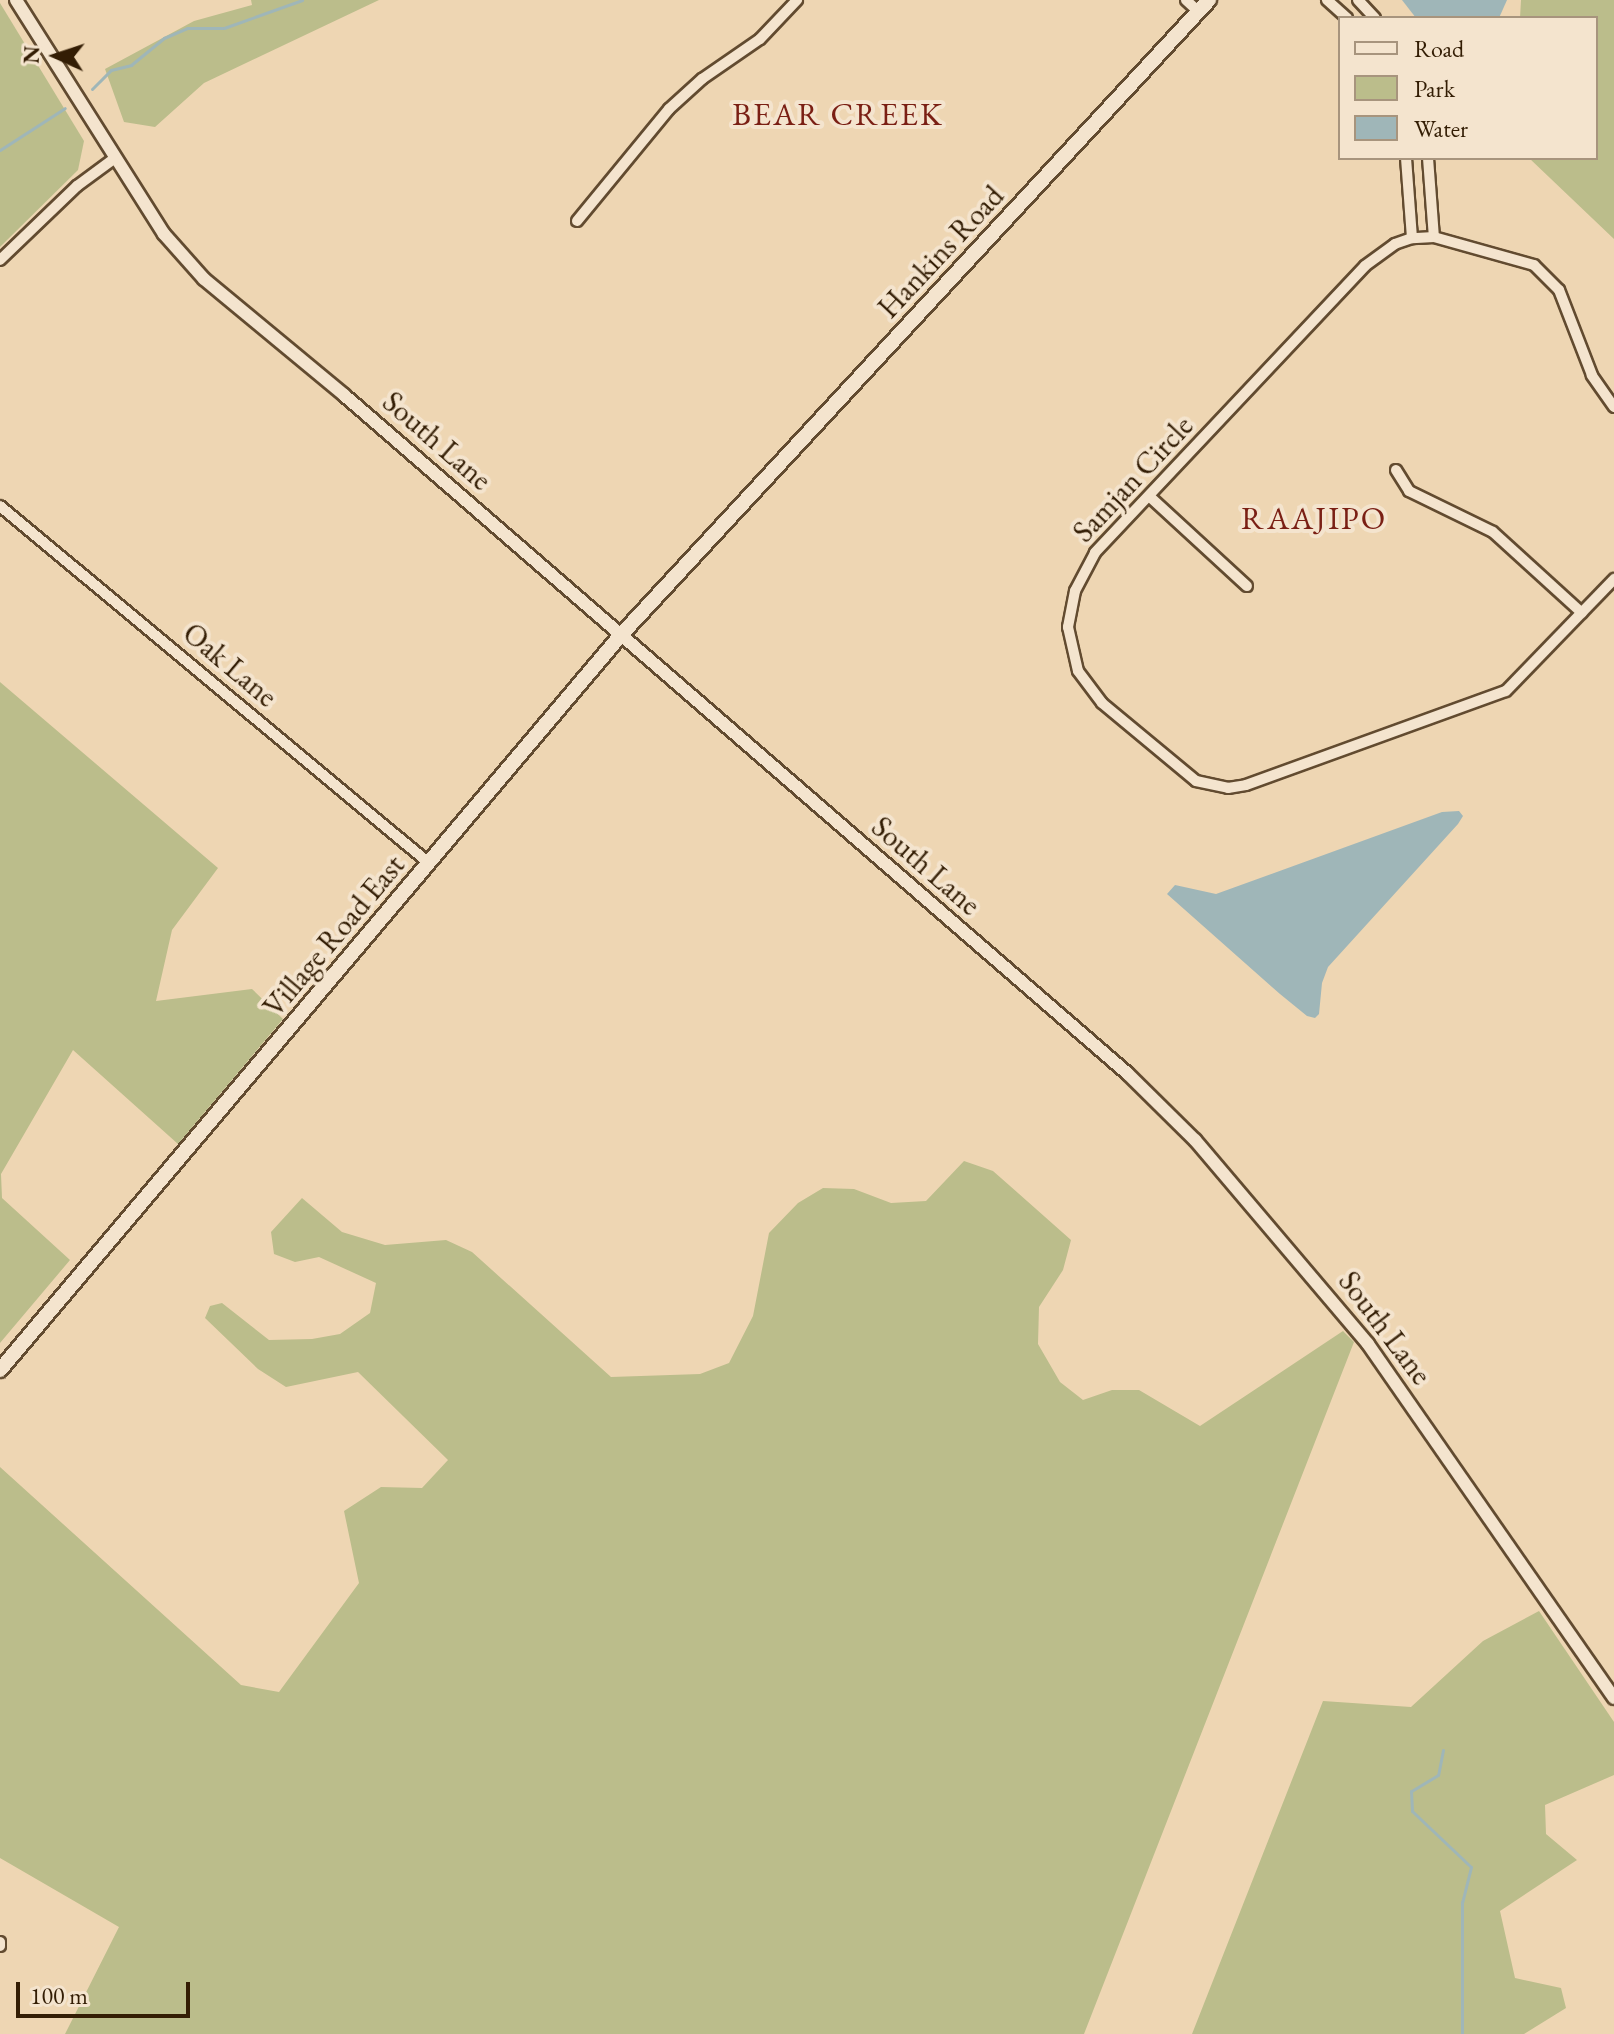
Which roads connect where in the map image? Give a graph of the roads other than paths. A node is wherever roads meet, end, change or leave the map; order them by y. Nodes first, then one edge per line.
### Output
1 (16, 0) edge
2 (797, 0) edge
3 (1186, 0) edge
4 (1358, 0) edge
5 (1330, 1) edge
6 (1204, 6) edge
7 (1345, 16) edge
8 (1373, 16) edge
9 (115, 158) junction
10 (1406, 160) edge
11 (1428, 160) edge
12 (577, 221) dead end
13 (1434, 237) junction
14 (1412, 238) junction
15 (0, 260) edge
16 (1614, 407) edge
17 (1396, 470) dead end
18 (1149, 496) junction
19 (0, 506) edge
20 (710, 538) joint
21 (1614, 579) edge
22 (1247, 586) dead end
23 (1582, 613) junction
24 (620, 636) junction
25 (429, 863) junction
26 (0, 1370) edge
27 (1614, 1698) edge

1 - 9 street, South Lane
2 - 12 street
3 - 6 street
4 - 8 street
5 - 7 street
6 - 20 main road, Hankins Road
9 - 15 street
9 - 24 street, South Lane
10 - 14 street
11 - 13 street
13 - 14 street, Samjan Circle
13 - 16 street, Samjan Circle
14 - 18 street, Samjan Circle
17 - 23 street
18 - 22 street
18 - 23 street, Samjan Circle
19 - 25 street, Oak Lane
20 - 24 main road, Village Road East
21 - 23 street, Samjan Circle
24 - 25 main road, Village Road East
24 - 27 street, South Lane
25 - 26 main road, Village Road East

